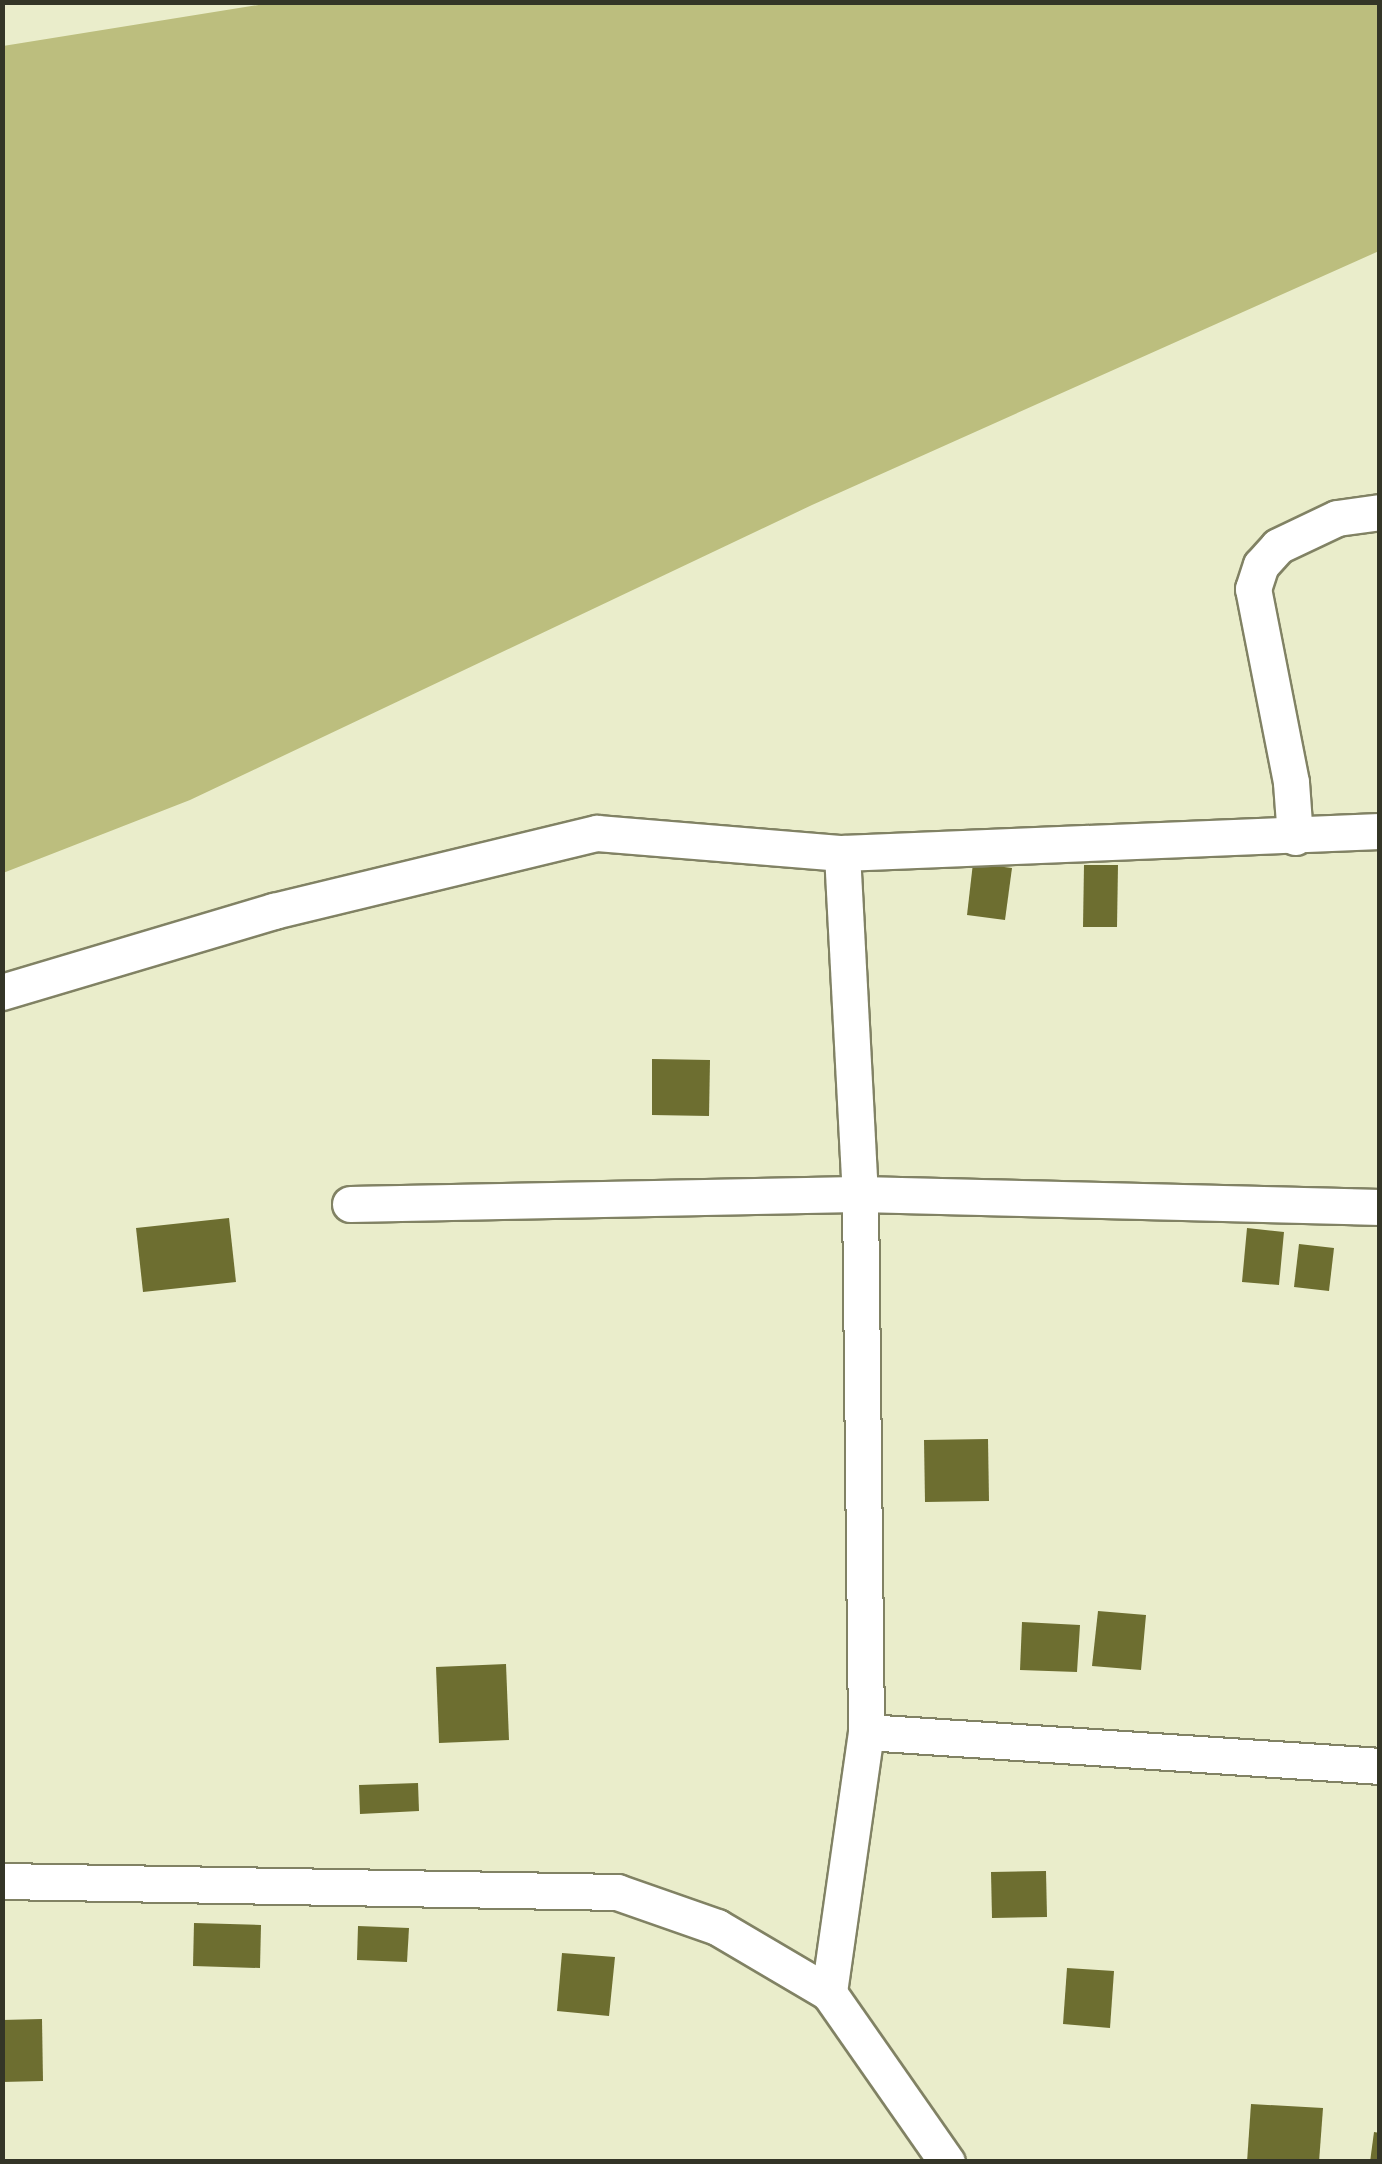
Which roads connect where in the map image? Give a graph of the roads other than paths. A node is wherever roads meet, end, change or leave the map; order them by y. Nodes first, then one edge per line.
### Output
1 (1380, 512) edge
2 (1380, 830) edge
3 (1295, 837) junction
4 (842, 853) junction
5 (2, 992) edge
6 (860, 1194) junction
7 (350, 1204) dead end
8 (1380, 1206) edge
9 (866, 1732) junction
10 (1380, 1766) edge
11 (2, 1881) edge
12 (829, 1993) junction
13 (947, 2162) edge

1 - 3 street
2 - 3 street
3 - 4 street
4 - 5 street
4 - 6 street
6 - 7 street
6 - 8 street
6 - 9 street
9 - 10 street
9 - 12 street
11 - 12 street
12 - 13 street

